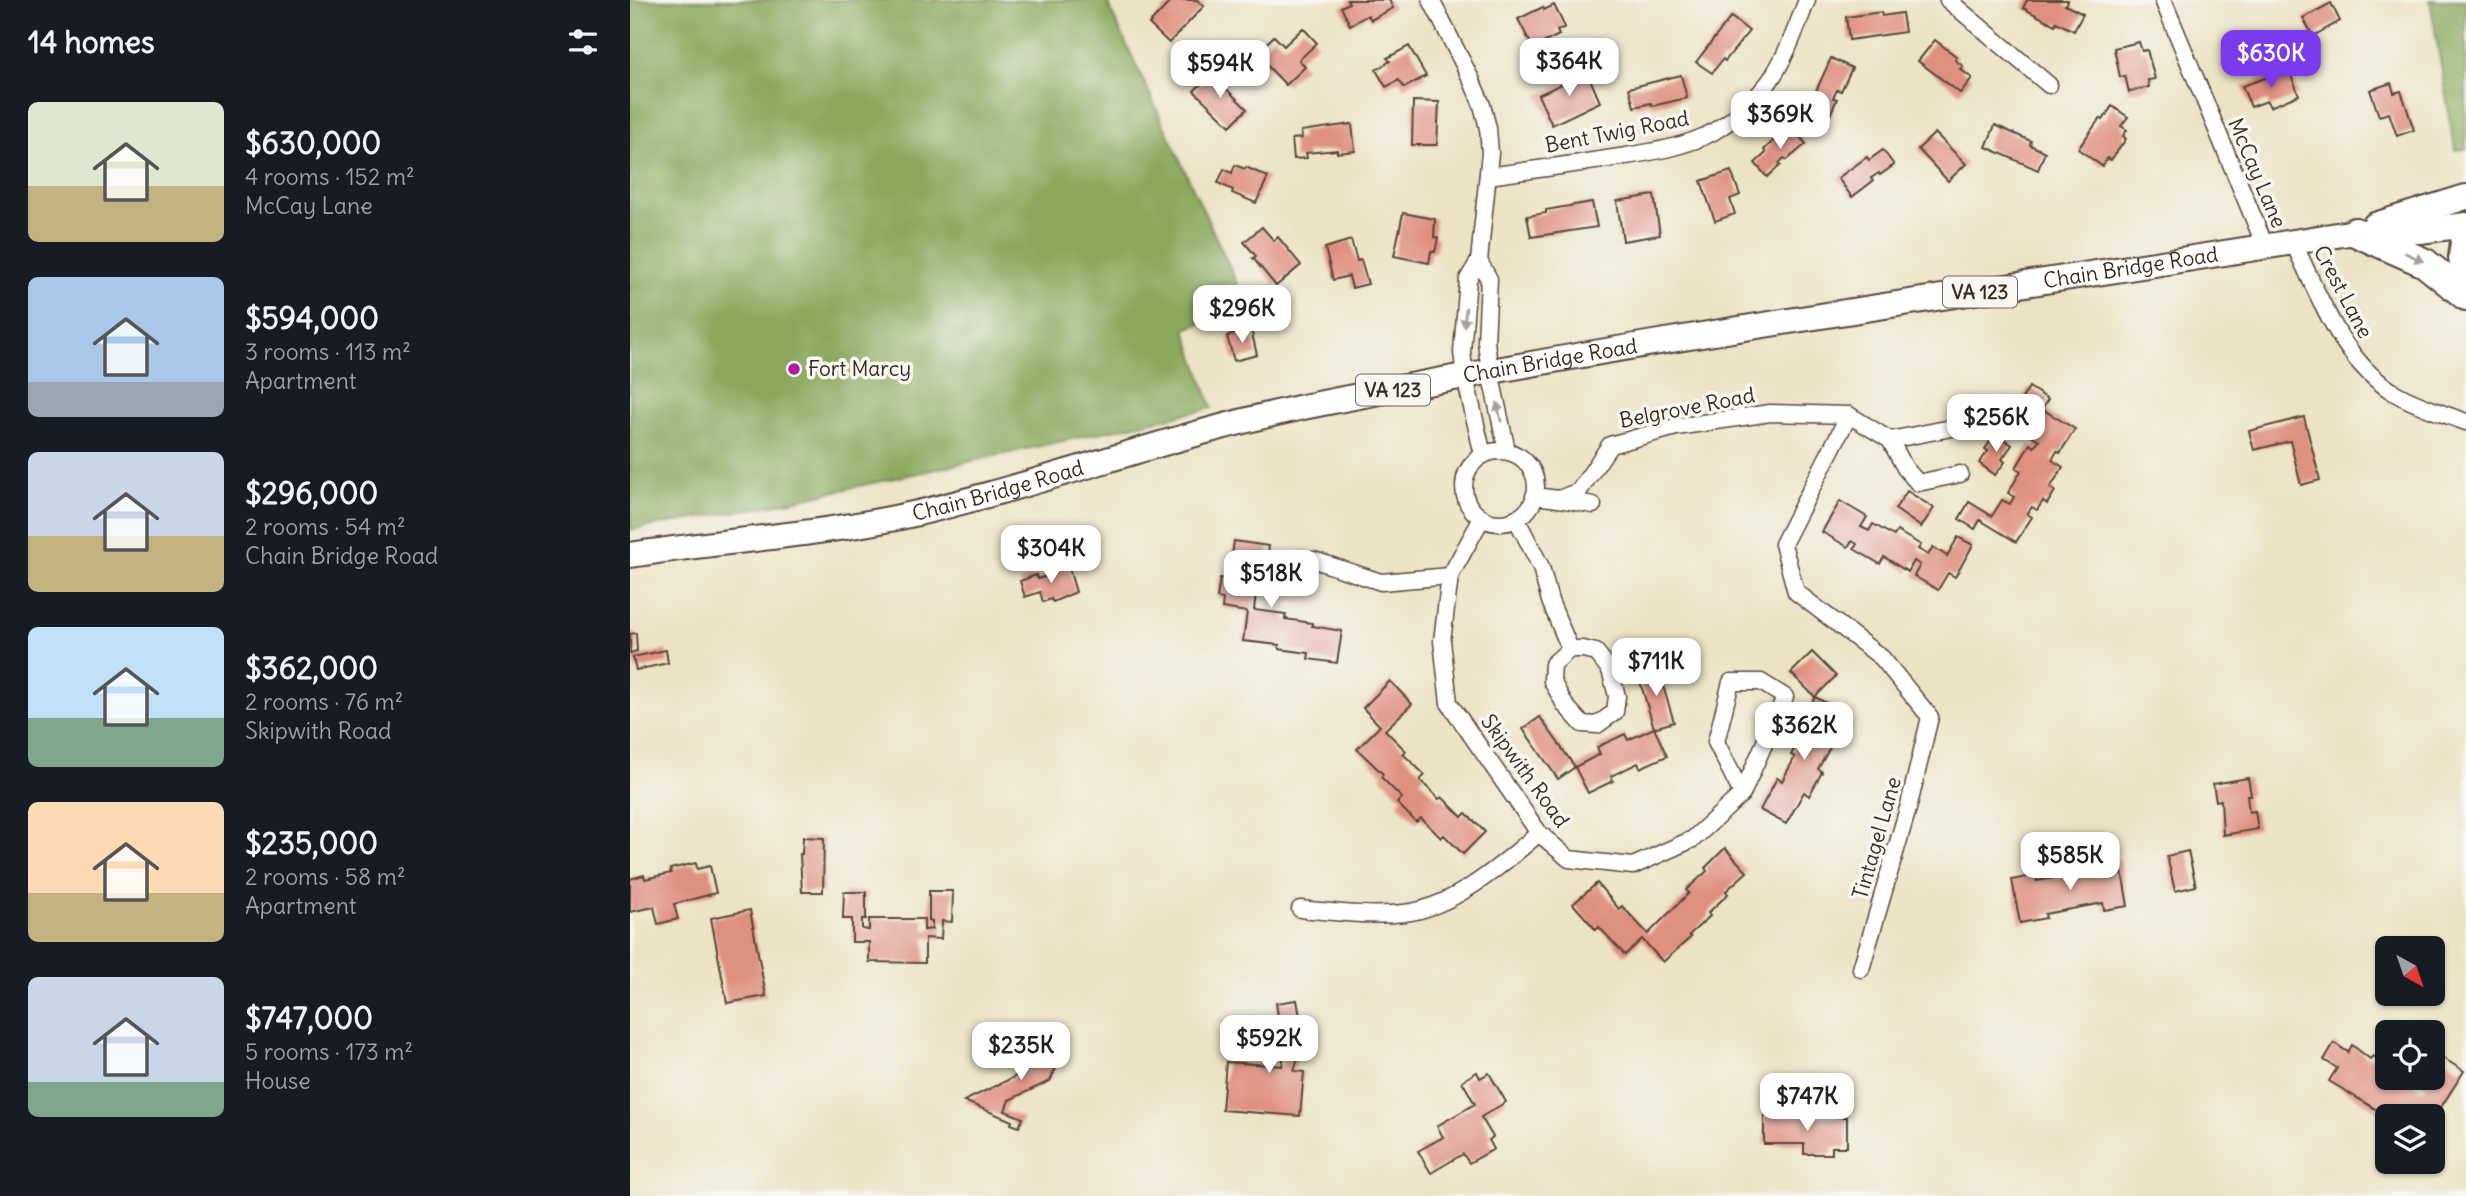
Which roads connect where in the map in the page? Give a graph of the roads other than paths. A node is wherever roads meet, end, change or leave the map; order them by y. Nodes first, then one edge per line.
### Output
1 (1431, 0) edge
2 (1807, 0) edge
3 (1948, 0) edge
4 (2163, 0) edge
5 (2049, 85) dead end
6 (1488, 176) junction
7 (2466, 197) edge
8 (2466, 225) edge
9 (2354, 232) junction
10 (2466, 235) edge
11 (2293, 242) junction
12 (2266, 246) junction
13 (1479, 261) junction
14 (2466, 281) edge
15 (2466, 296) edge
16 (1490, 372) junction
17 (1465, 377) junction
18 (1849, 415) junction
19 (1992, 420) dead end
20 (2466, 422) edge
21 (1890, 439) junction
22 (1507, 451) junction
23 (1483, 455) junction
24 (1960, 474) dead end
25 (1534, 496) junction
26 (1559, 499) junction
27 (1593, 505) dead end
28 (1482, 518) junction
29 (1516, 518) junction
30 (630, 555) edge
31 (1314, 560) dead end
32 (1450, 576) junction
33 (1570, 649) junction
34 (1742, 794) junction
35 (1539, 833) junction
36 (1300, 909) dead end
37 (1861, 969) dead end

1 - 6 street
2 - 6 street, Bent Twig Road
3 - 5 street
4 - 12 street, McCay Lane
6 - 13 street
7 - 9 main road, Chain Bridge Road / VA 123
8 - 9 main road, Chain Bridge Road / VA 123
9 - 11 main road, Chain Bridge Road / VA 123
9 -> 15 highway
10 - 14 highway
11 - 12 main road, Chain Bridge Road / VA 123
11 - 20 street, Crest Lane
12 - 16 main road, Chain Bridge Road / VA 123
13 - 16 street
13 -> 17 street
16 - 17 main road, Chain Bridge Road / VA 123
22 -> 16 street
17 - 23 street
17 - 30 main road, Chain Bridge Road / VA 123
18 - 21 street, Belgrove Road
18 - 26 street, Belgrove Road
18 - 37 street, Tintagel Lane
19 - 21 street
21 - 24 street
22 - 23 street
22 - 25 street
23 - 28 street
25 - 26 street
25 - 29 street
26 - 27 street
28 - 29 street
28 - 32 street, Skipwith Road
29 - 33 street
31 - 32 street
32 - 35 street, Skipwith Road
33 - 33 street
34 - 34 street, Skipwith Road
34 - 35 street, Skipwith Road
35 - 36 street

